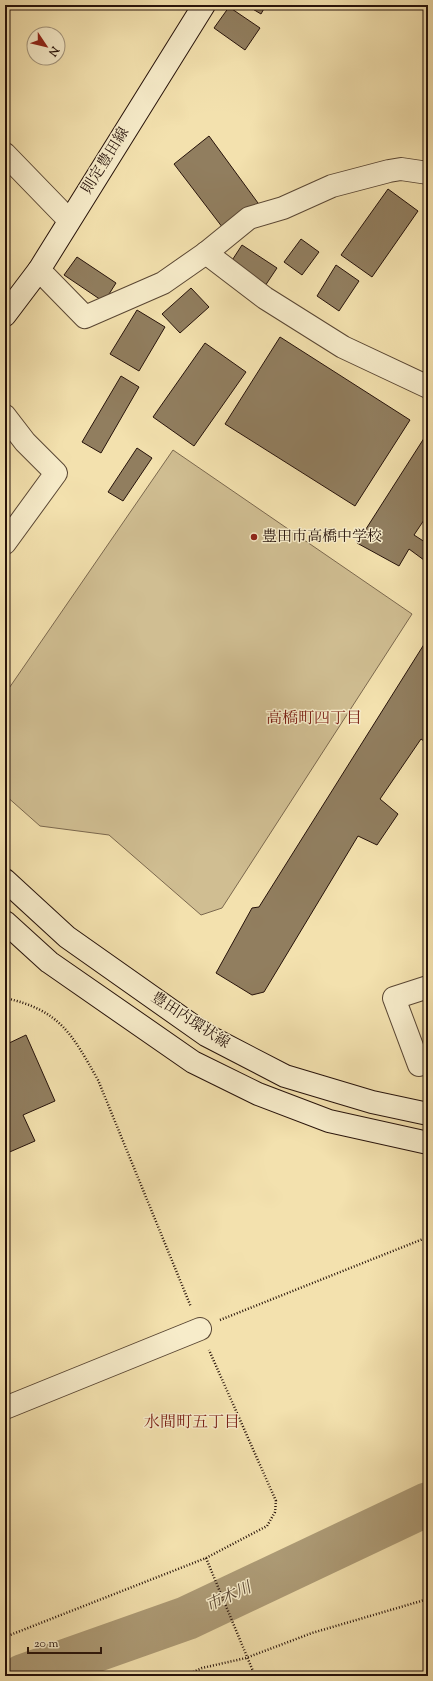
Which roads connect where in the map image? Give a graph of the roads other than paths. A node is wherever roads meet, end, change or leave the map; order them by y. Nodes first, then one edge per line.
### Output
1 (204, 5) edge
2 (5, 154) edge
3 (428, 173) edge
4 (69, 220) junction
5 (206, 253) junction
6 (39, 270) junction
7 (5, 315) edge
8 (428, 387) edge
9 (5, 416) edge
10 (5, 543) edge
11 (5, 880) edge
12 (5, 922) edge
13 (428, 987) edge
14 (428, 1061) edge
15 (428, 1114) edge
16 (428, 1144) edge
17 (200, 1329) road end
18 (5, 1408) edge

1 - 4 street, 則定豊田線
2 - 4 street
3 - 5 street
4 - 6 street, 則定豊田線
5 - 6 street
5 - 8 street
6 - 7 street, 則定豊田線
9 - 10 street
11 - 15 street, 豊田内環状線
12 - 16 street, 豊田内環状線
13 - 14 street
17 - 18 street

